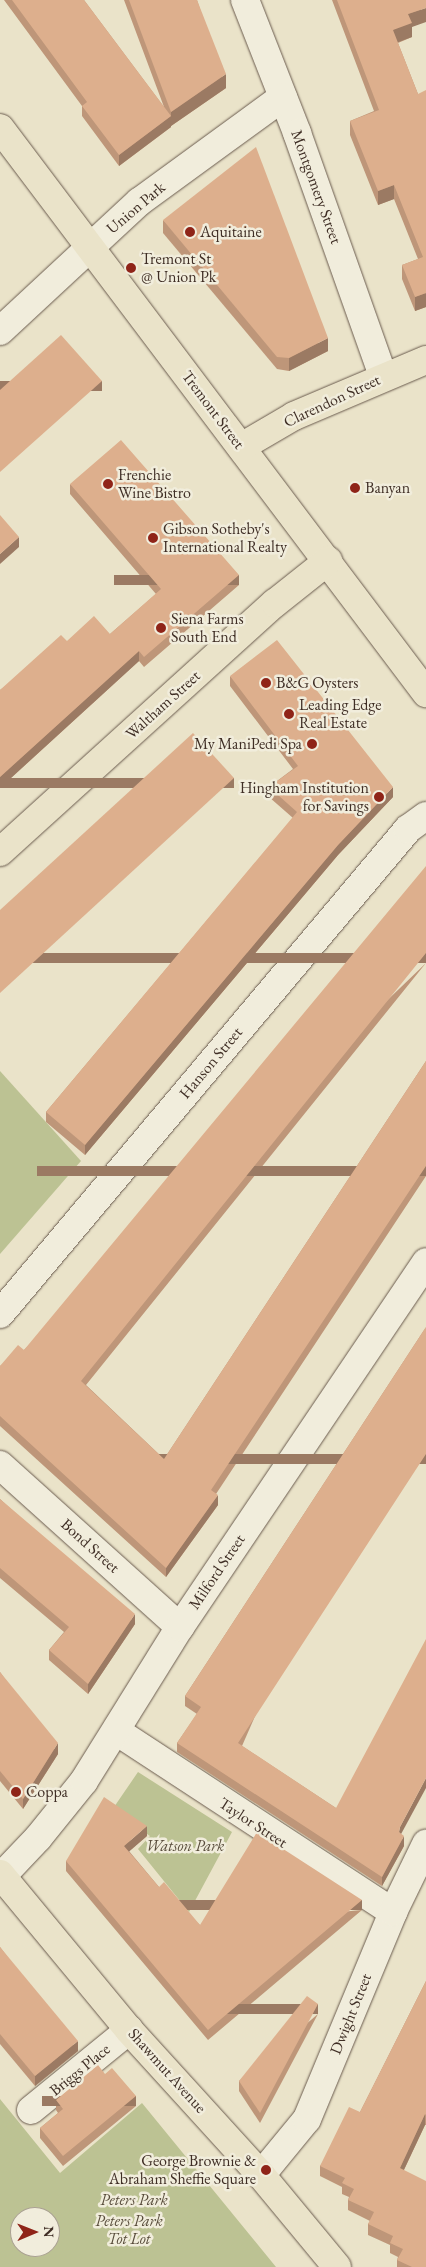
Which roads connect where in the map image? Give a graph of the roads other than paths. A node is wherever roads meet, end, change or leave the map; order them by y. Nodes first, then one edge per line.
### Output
1 (245, 0) edge
2 (283, 97) junction
3 (0, 128) edge
4 (90, 248) junction
5 (0, 331) edge
6 (426, 360) edge
7 (383, 376) junction
8 (241, 447) junction
9 (328, 561) junction
10 (426, 693) edge
11 (426, 816) edge
12 (0, 852) edge
13 (426, 1262) edge
14 (0, 1314) edge
15 (0, 1465) edge
16 (180, 1627) junction
17 (116, 1731) junction
18 (426, 1844) edge
19 (1, 1876) edge
20 (393, 1912) junction
21 (129, 2030) junction
22 (31, 2110) dead end
23 (261, 2175) junction
24 (337, 2267) edge

1 - 2 street, Montgomery Street
2 - 4 street, Union Park
2 - 7 street, Montgomery Street
3 - 4 main road, Tremont Street
4 - 5 street, Union Park
4 - 8 main road, Tremont Street
6 - 7 main road, Clarendon Street
7 - 8 main road, Clarendon Street
8 - 9 main road, Tremont Street
9 - 10 main road, Tremont Street
9 - 12 main road, Waltham Street
11 - 14 street, Hanson Street
13 - 16 street, Milford Street
15 - 16 street, Bond Street
16 - 17 street, Milford Street
17 - 19 street, Milford Street
17 - 20 street, Taylor Street
18 - 20 street, Dwight Street
19 - 21 main road, Shawmut Avenue
20 - 23 street, Dwight Street
21 - 22 street, Briggs Place
21 - 23 main road, Shawmut Avenue
23 - 24 main road, Shawmut Avenue

